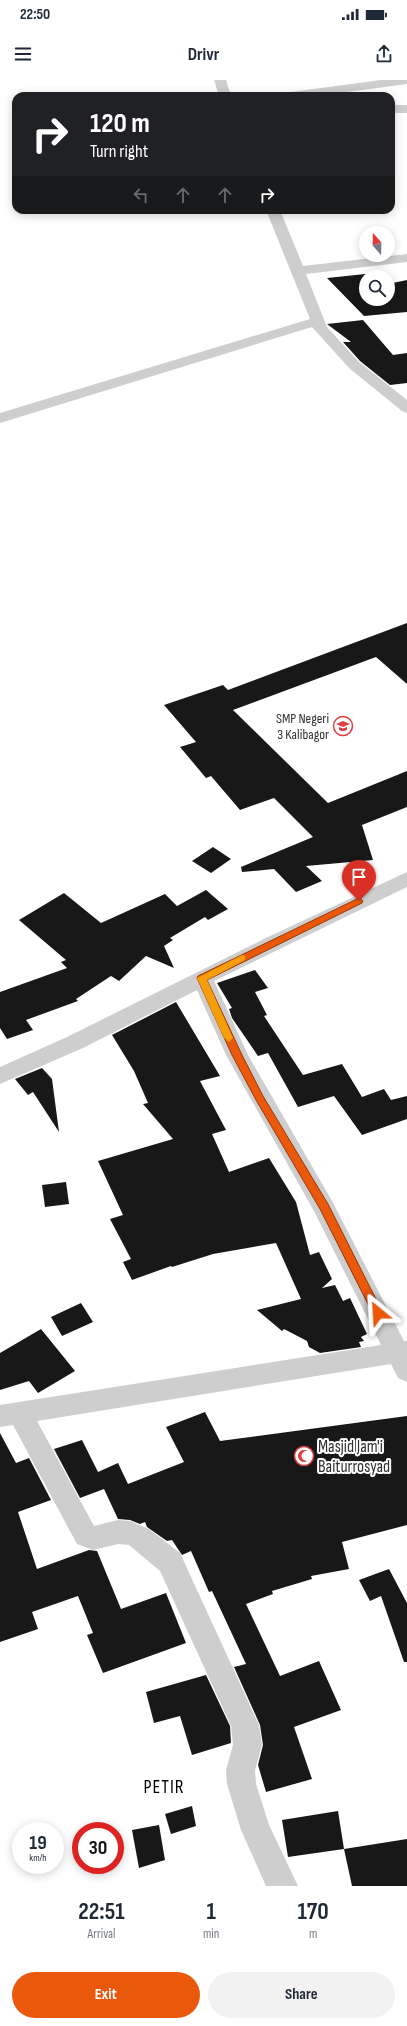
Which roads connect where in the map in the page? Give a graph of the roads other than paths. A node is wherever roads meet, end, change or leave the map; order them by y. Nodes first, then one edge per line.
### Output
1 (220, 80) edge
2 (407, 80) edge
3 (224, 92) edge
4 (320, 92) edge
5 (395, 109) edge
6 (407, 109) edge
7 (275, 214) edge
8 (407, 258) edge
9 (299, 271) junction
10 (317, 321) junction
11 (405, 405) edge
12 (0, 418) edge
13 (407, 879) edge
14 (202, 978) junction
15 (0, 1076) edge
16 (404, 1359) edge
17 (10, 1414) edge
18 (283, 1886) edge

1 - 3 street
2 - 4 street
5 - 6 street
7 - 9 street
8 - 9 street
9 - 10 street
10 - 11 street
10 - 12 street
13 - 14 street
14 - 15 street
14 - 16 street
16 - 17 street
17 - 18 street

